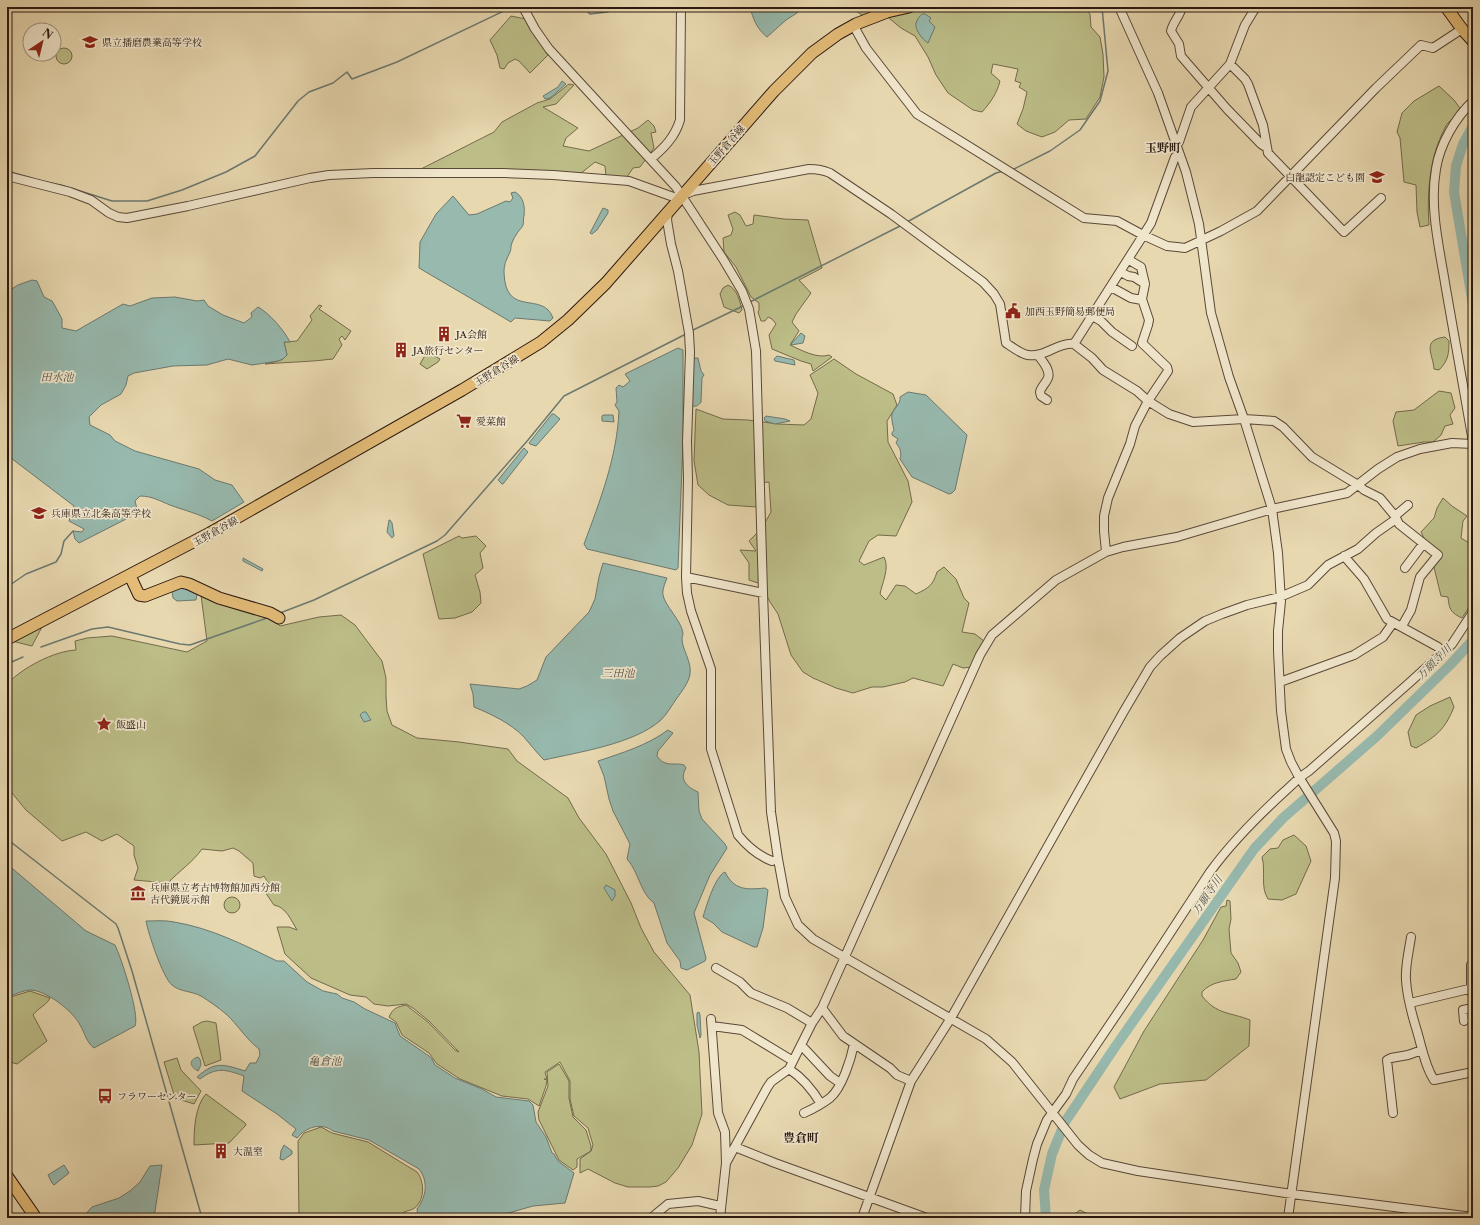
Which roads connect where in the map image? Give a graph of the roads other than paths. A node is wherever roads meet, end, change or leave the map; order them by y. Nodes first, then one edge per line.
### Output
1 (523, 7) edge
2 (681, 7) edge
3 (909, 7) edge
4 (1119, 7) edge
5 (1182, 7) edge
6 (1256, 7) edge
7 (1446, 7) edge
8 (856, 24) junction
9 (1462, 29) junction
10 (1473, 41) edge
11 (1230, 64) junction
12 (1208, 88) junction
13 (1473, 101) edge
14 (1177, 144) junction
15 (1266, 146) junction
16 (1180, 155) junction
17 (651, 159) junction
18 (7, 176) edge
19 (1290, 176) junction
20 (680, 198) junction
21 (1381, 198) dead end
22 (668, 212) junction
23 (1143, 235) junction
24 (1202, 239) junction
25 (1129, 260) junction
26 (1121, 272) junction
27 (1145, 284) junction
28 (1111, 288) junction
29 (1142, 300) junction
30 (1092, 316) junction
31 (1074, 344) junction
32 (1132, 346) dead end
33 (1038, 355) junction
34 (1047, 400) dead end
35 (1148, 402) junction
36 (1244, 419) junction
37 (1473, 442) edge
38 (1358, 485) junction
39 (1408, 505) dead end
40 (1272, 509) junction
41 (1395, 517) junction
42 (1423, 544) junction
43 (1106, 552) junction
44 (1344, 556) junction
45 (1405, 568) dead end
46 (686, 577) junction
47 (132, 580) dead end
48 (763, 593) junction
49 (1280, 597) junction
50 (1473, 612) edge
51 (279, 618) dead end
52 (1393, 623) junction
53 (1402, 626) junction
54 (7, 639) edge
55 (1443, 652) junction
56 (1280, 682) junction
57 (1300, 778) junction
58 (778, 859) junction
59 (1411, 937) dead end
60 (844, 957) junction
61 (1471, 965) dead end
62 (716, 968) dead end
63 (1472, 991) edge
64 (1410, 1003) junction
65 (822, 1008) junction
66 (1473, 1008) edge
67 (951, 1018) junction
68 (1464, 1021) dead end
69 (812, 1023) junction
70 (854, 1044) junction
71 (801, 1045) junction
72 (1422, 1050) junction
73 (793, 1061) junction
74 (789, 1069) junction
75 (1473, 1072) edge
76 (911, 1080) junction
77 (840, 1083) junction
78 (821, 1104) junction
79 (804, 1113) dead end
80 (1393, 1113) dead end
81 (1053, 1114) junction
82 (735, 1147) junction
83 (726, 1163) junction
84 (7, 1176) edge
85 (1292, 1194) junction
86 (869, 1198) junction
87 (720, 1206) junction
88 (36, 1218) edge
89 (652, 1218) edge
90 (720, 1218) edge
91 (862, 1218) edge
92 (927, 1218) edge
93 (1025, 1218) edge
94 (1288, 1218) edge
95 (1473, 1218) edge

1 - 17 street
2 - 17 street
3 - 8 main road, 玉野倉谷線
4 - 14 street
5 - 12 street
6 - 11 street
7 - 9 main road
8 - 20 main road, 玉野倉谷線
8 - 23 street
9 - 10 main road
9 - 19 street
11 - 12 street
11 - 15 street
12 - 14 street
12 - 15 street
13 - 37 street
14 - 16 street
15 - 19 street
16 - 23 street
16 - 24 street
17 - 20 street
18 - 20 street
19 - 21 street
19 - 24 street
20 - 22 main road, 玉野倉谷線
20 - 33 street
20 - 48 street
22 - 46 street
22 - 54 main road, 玉野倉谷線
23 - 24 street
23 - 25 street
24 - 36 street
25 - 26 street
25 - 27 street
26 - 27 street
26 - 28 street
27 - 29 street
28 - 29 street
28 - 30 street
29 - 35 street
30 - 31 street
30 - 32 street
31 - 33 street
31 - 35 street
33 - 34 street
35 - 36 street
35 - 43 street
36 - 38 street
36 - 40 street
37 - 38 street
38 - 40 street
38 - 41 street
39 - 41 street
40 - 43 street
40 - 49 street
41 - 42 street
41 - 44 street
42 - 45 street
42 - 53 street
43 - 60 street
44 - 49 street
44 - 52 street
46 - 48 street
46 - 58 street
47 - 51 main road
48 - 58 street
49 - 56 street
49 - 67 street
50 - 55 street
52 - 53 street
52 - 56 street
53 - 55 street
55 - 57 street
56 - 57 street
57 - 81 street
57 - 85 street
58 - 60 street
59 - 64 street
60 - 65 street
60 - 67 street
61 - 63 street
62 - 69 street
63 - 64 street
64 - 72 street
65 - 69 street
65 - 70 street
66 - 68 street
67 - 76 street
67 - 81 street
69 - 71 street
70 - 76 street
70 - 77 street
71 - 73 street
71 - 77 street
72 - 75 street
72 - 80 street
73 - 74 street
73 - 83 street
74 - 78 street
74 - 82 street
76 - 86 street
77 - 78 street
78 - 79 street
81 - 85 street
81 - 93 street
82 - 83 street
82 - 86 street
83 - 87 street
84 - 88 main road
85 - 94 street
85 - 95 street
86 - 91 street
86 - 92 street
87 - 89 street
87 - 90 street

